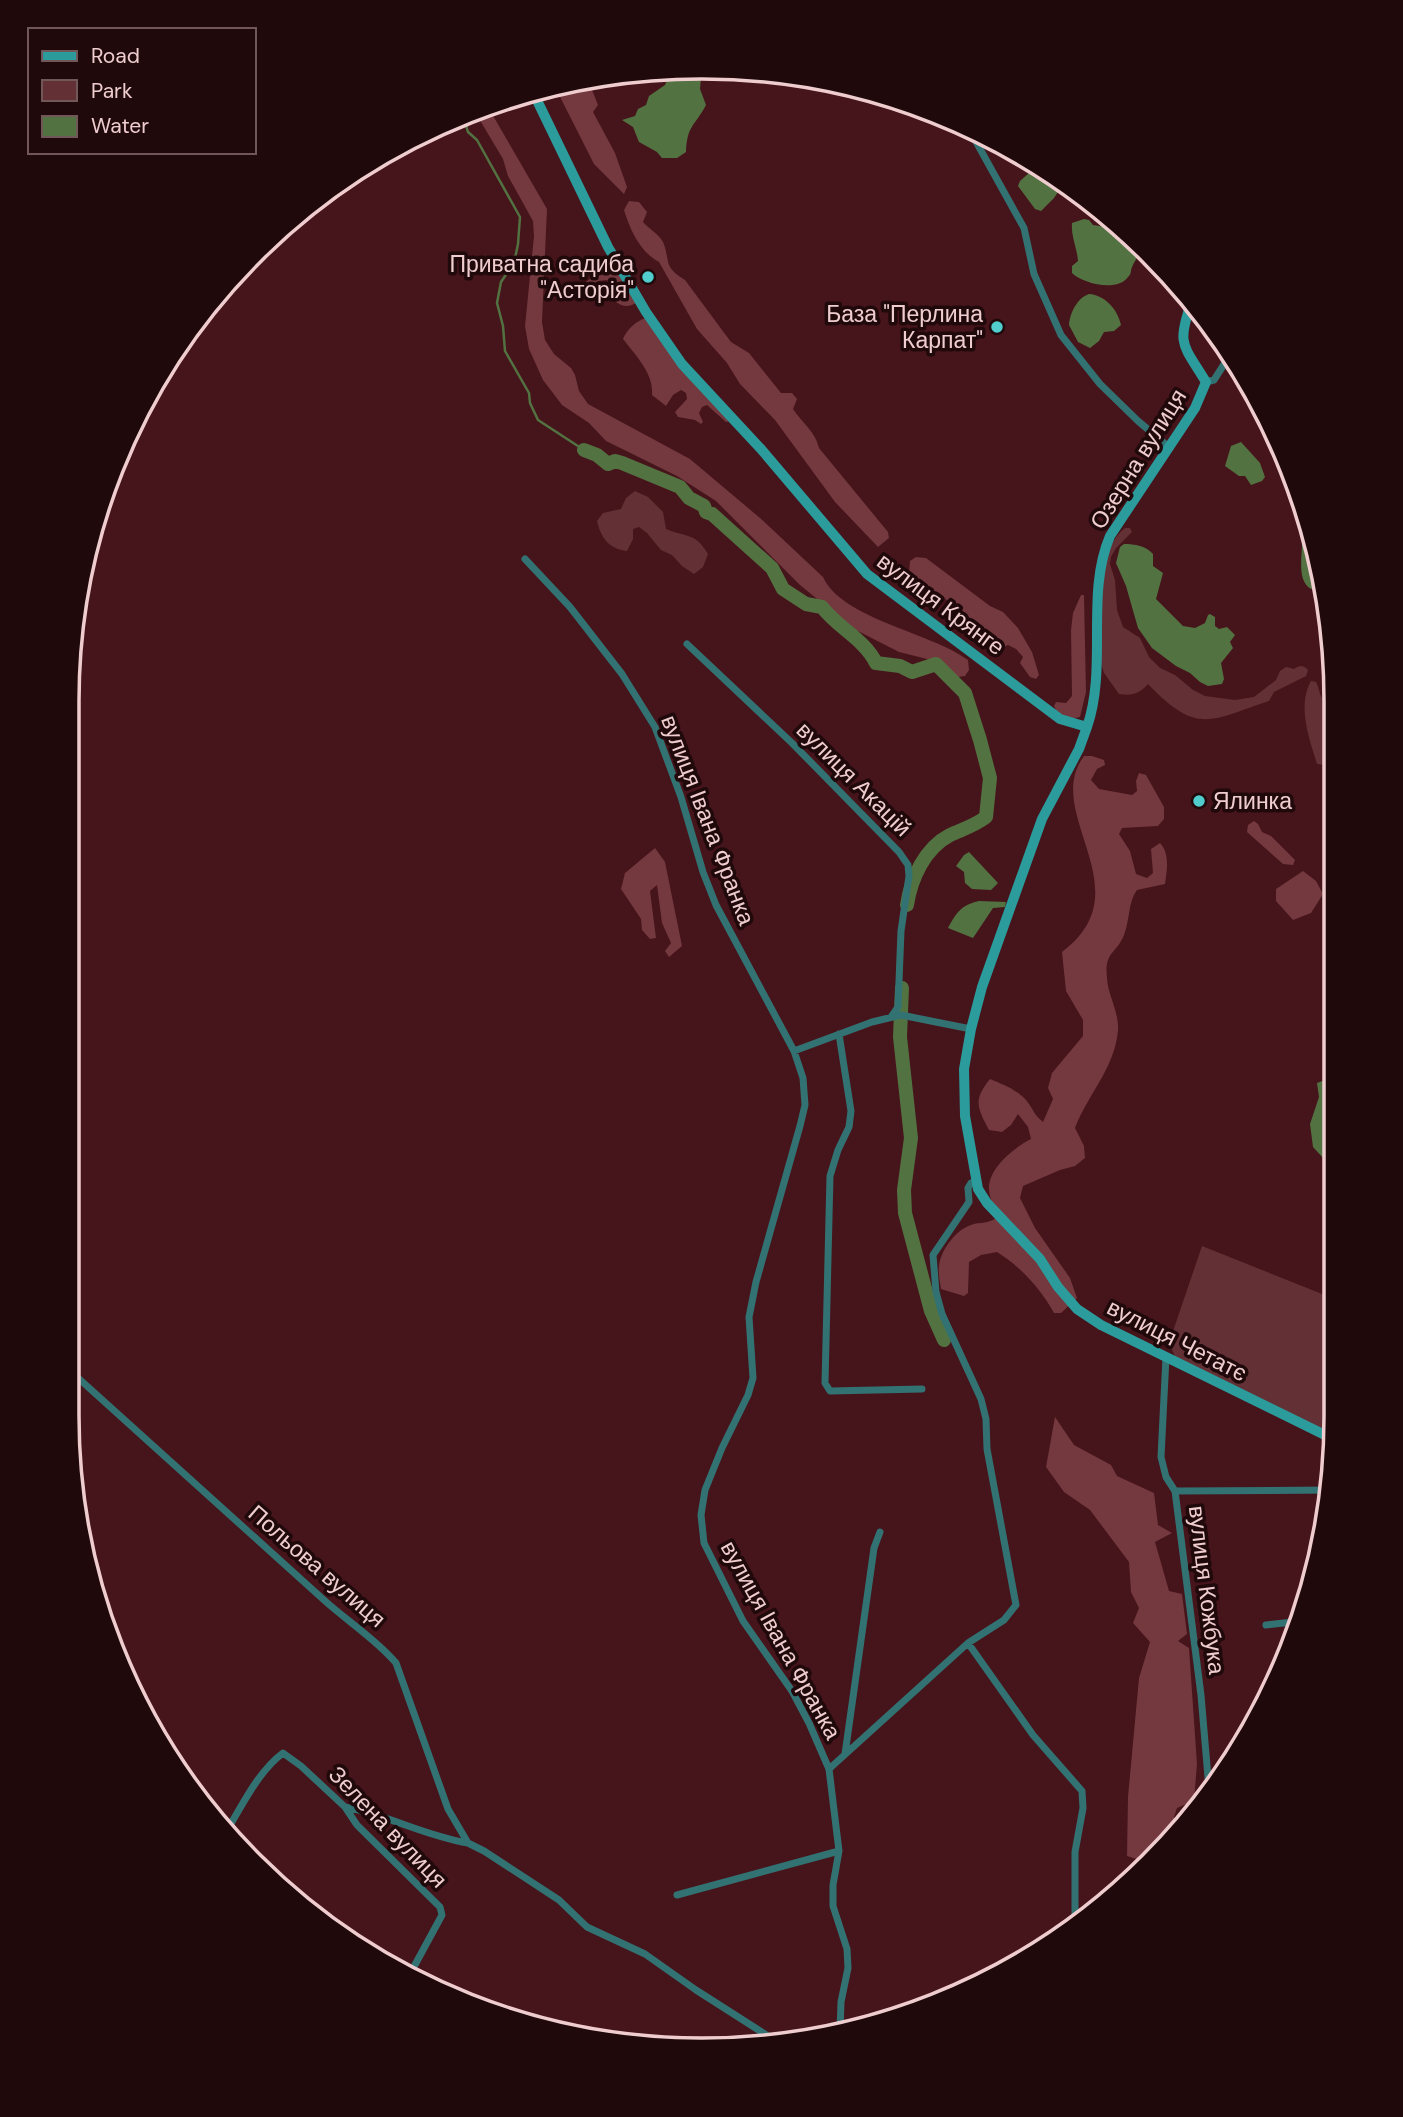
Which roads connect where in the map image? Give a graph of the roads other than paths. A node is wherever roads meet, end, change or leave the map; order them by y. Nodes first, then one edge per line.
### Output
1 (536, 101) edge
2 (976, 142) edge
3 (1188, 312) edge
4 (1224, 364) edge
5 (1206, 382) junction
6 (1170, 448) junction
7 (524, 559) dead end
8 (687, 644) dead end
9 (1087, 727) junction
10 (891, 1017) junction
11 (971, 1029) junction
12 (839, 1034) junction
13 (793, 1051) junction
14 (977, 1182) junction
15 (1166, 1357) junction
16 (79, 1379) edge
17 (922, 1389) dead end
18 (1324, 1434) edge
19 (1320, 1490) edge
20 (1175, 1491) junction
21 (880, 1532) dead end
22 (1289, 1622) edge
23 (1266, 1625) dead end
24 (968, 1643) junction
25 (845, 1755) junction
26 (829, 1769) junction
27 (1208, 1777) edge
28 (345, 1807) junction
29 (231, 1824) edge
30 (468, 1843) junction
31 (839, 1851) junction
32 (677, 1895) dead end
33 (1076, 1913) edge
34 (414, 1967) edge
35 (840, 2022) edge
36 (766, 2035) edge

1 - 9 street, вулиця Крянге
2 - 6 street
3 - 5 street, Озерна вулиця
4 - 5 street
5 - 6 street, Озерна вулиця
6 - 9 street, Озерна вулиця
7 - 13 street, вулиця Івана Франка
8 - 10 street, вулиця Акацій
9 - 11 street
10 - 11 street
10 - 12 street
11 - 14 street
12 - 13 street
12 - 17 street
13 - 26 street, вулиця Івана Франка
14 - 15 street, вулиця Четатє
14 - 24 street
15 - 18 street, вулиця Четатє
15 - 20 street, вулиця Кожбука
16 - 30 street, Польова вулиця
19 - 20 street
20 - 27 street, вулиця Кожбука
21 - 25 street
22 - 23 street
24 - 25 street
24 - 33 street
25 - 26 street
26 - 31 street, вулиця Івана Франка
28 - 29 street, Зелена вулиця
28 - 30 street, Польова вулиця
28 - 34 street, Зелена вулиця
30 - 36 street, Польова вулиця
31 - 32 street
31 - 35 street, вулиця Івана Франка

